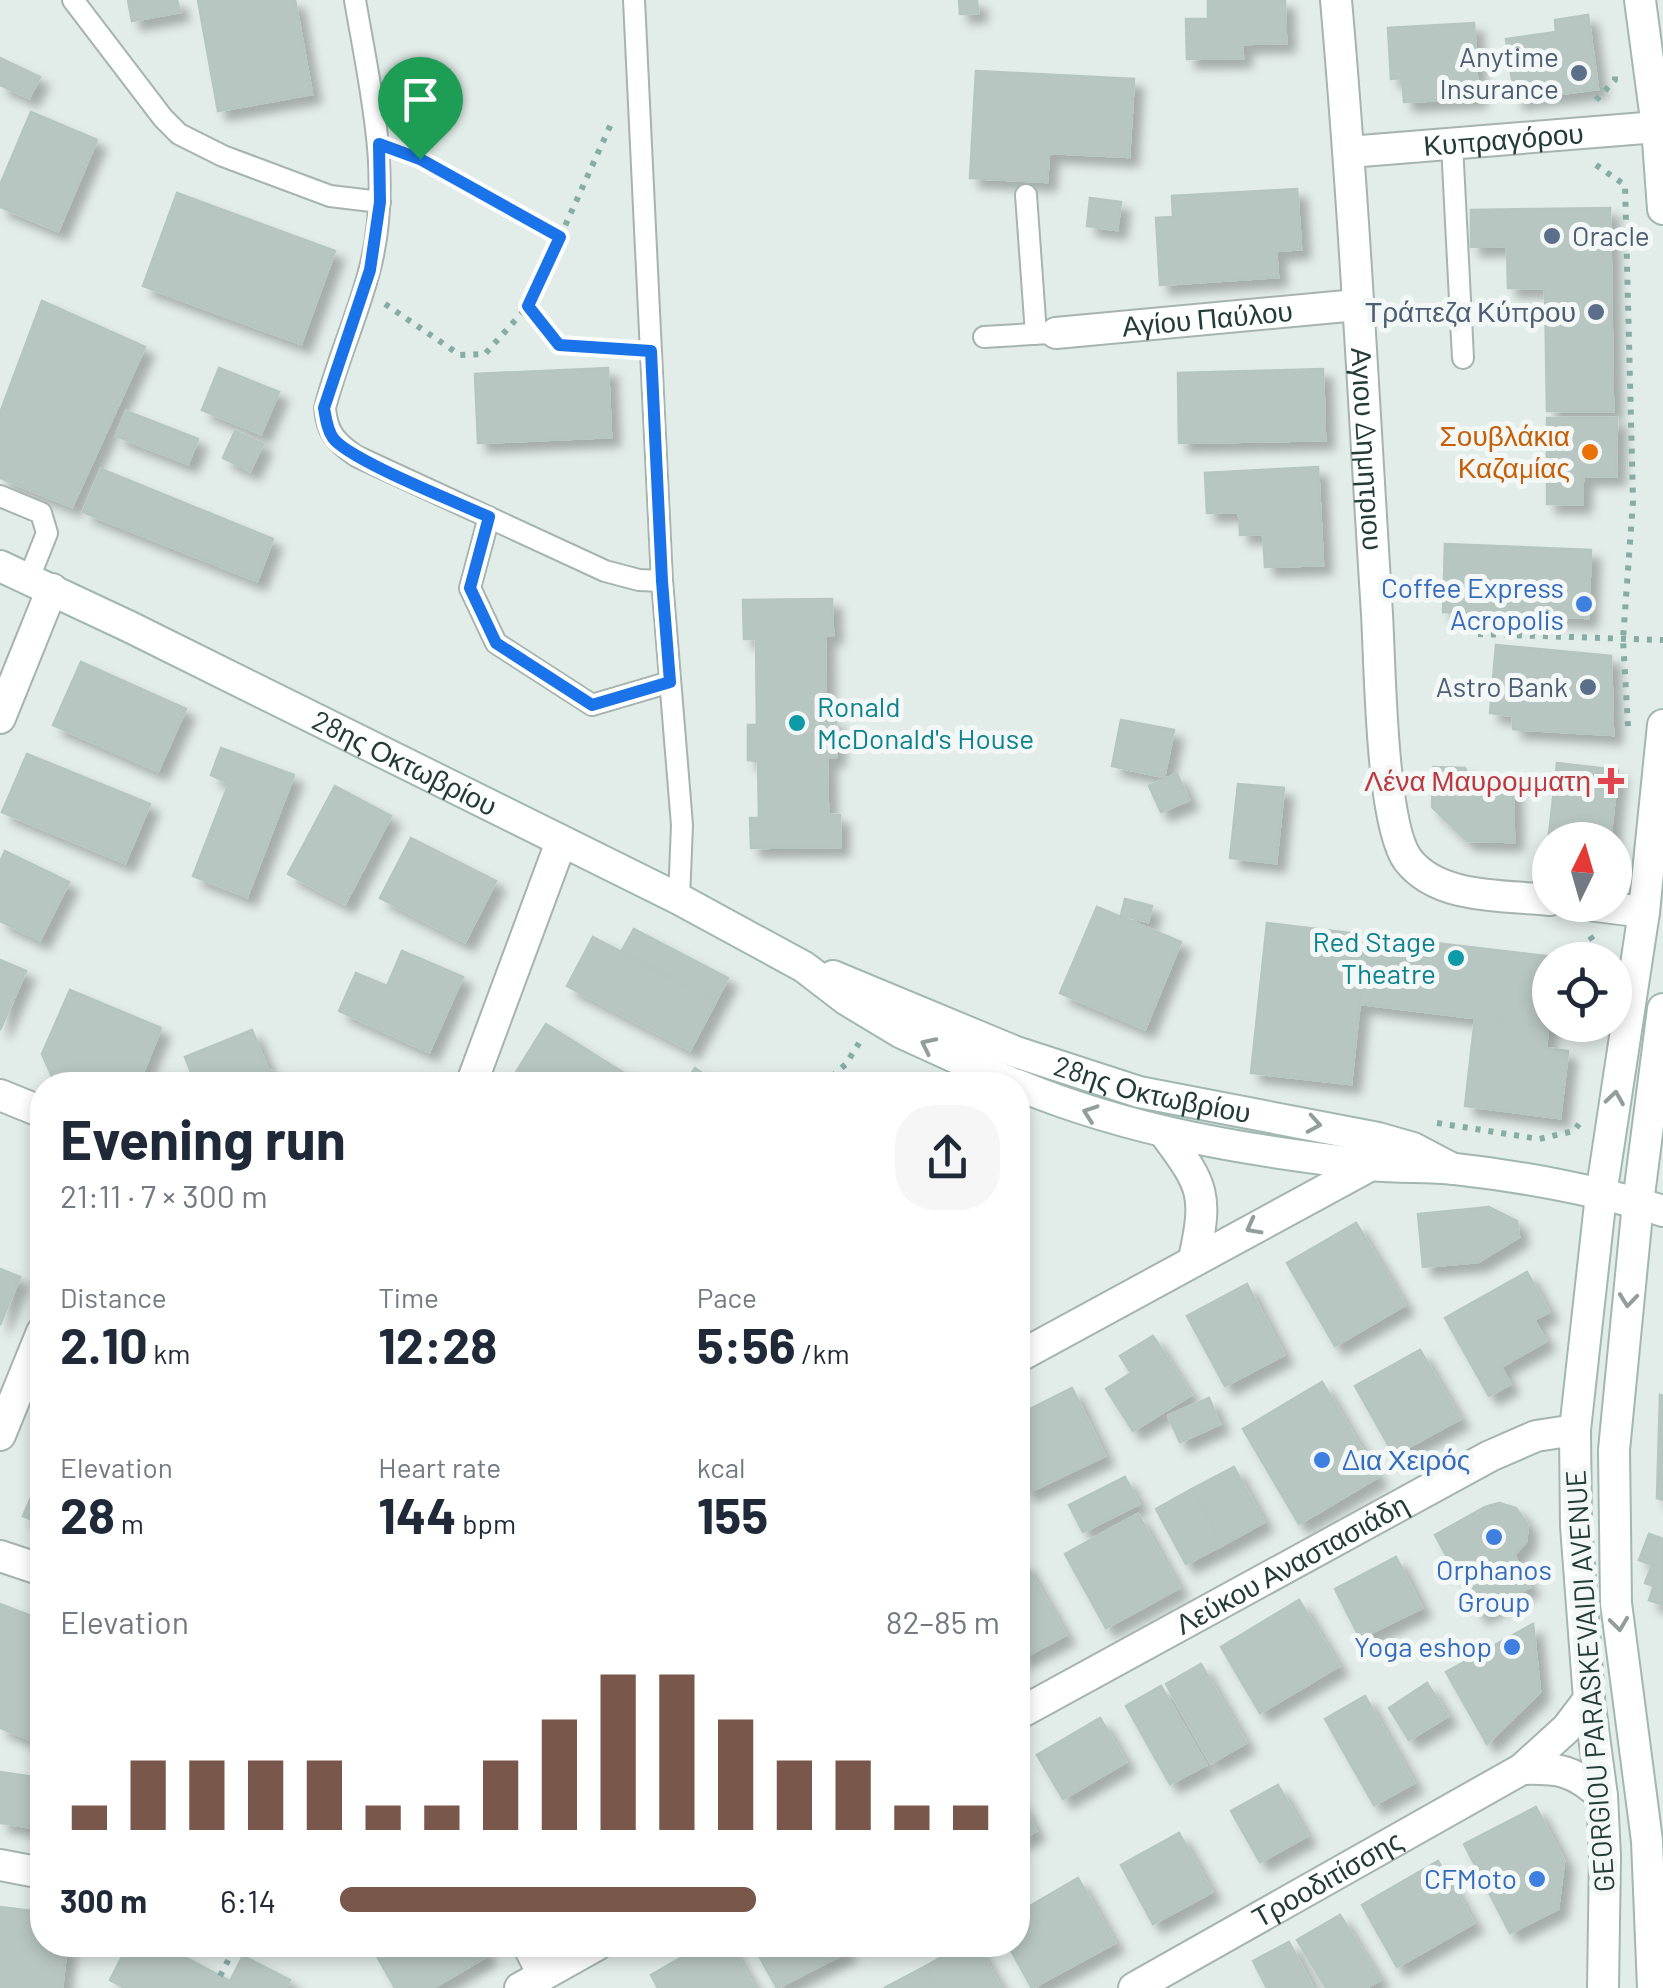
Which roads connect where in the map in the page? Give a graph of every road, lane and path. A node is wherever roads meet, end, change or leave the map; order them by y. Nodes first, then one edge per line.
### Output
1 (72, 0) edge
2 (355, 0) edge
3 (634, 0) edge
4 (1336, 0) edge
5 (1640, 0) edge
6 (1614, 63) dead end
7 (614, 117) dead end
8 (1657, 127) junction
9 (1593, 132) junction
10 (379, 144) junction
11 (1452, 144) junction
12 (1350, 152) junction
13 (1026, 195) dead end
14 (380, 202) junction
15 (1663, 209) edge
16 (560, 237) junction
17 (363, 290) junction
18 (1357, 305) junction
19 (528, 306) junction
20 (1046, 334) junction
21 (984, 337) dead end
22 (651, 351) junction
23 (1462, 358) dead end
24 (0, 496) edge
25 (489, 517) junction
26 (0, 566) edge
27 (662, 581) junction
28 (40, 583) junction
29 (1478, 634) dead end
30 (1623, 640) junction
31 (1663, 640) edge
32 (670, 682) junction
33 (0, 718) edge
34 (1663, 724) edge
35 (1629, 740) dead end
36 (560, 842) junction
37 (1532, 897) edge
38 (679, 899) junction
39 (1632, 910) edge
40 (1644, 912) junction
41 (804, 967) junction
42 (1663, 1009) edge
43 (875, 1016) junction
44 (477, 1072) edge
45 (837, 1072) edge
46 (990, 1072) edge
47 (1030, 1090) edge
48 (0, 1095) edge
49 (30, 1107) edge
50 (1612, 1118) junction
51 (1423, 1120) dead end
52 (1166, 1134) junction
53 (1371, 1165) junction
54 (1453, 1169) junction
55 (1601, 1195) junction
56 (1650, 1207) edge
57 (1194, 1259) junction
58 (1030, 1350) edge
59 (30, 1362) edge
60 (1575, 1430) junction
61 (0, 1436) edge
62 (0, 1556) edge
63 (30, 1566) edge
64 (1589, 1698) junction
65 (1030, 1707) edge
66 (1522, 1769) junction
67 (1602, 1796) junction
68 (0, 1865) edge
69 (30, 1871) edge
70 (230, 1957) edge
71 (575, 1957) edge
72 (220, 1976) dead end
73 (532, 1981) edge
74 (1134, 1988) edge
75 (1604, 1988) edge
76 (1653, 1988) edge

1 - 14 lane
2 - 10 lane
3 - 22 lane
4 - 12 street, Αγιου Δημητριου
5 - 8 street
6 - 9 path
7 - 16 path
8 - 9 street, Κυπραγόρου
8 - 15 street
9 - 11 street, Κυπραγόρου
9 - 30 path
10 - 14 lane
10 - 16 path
11 - 12 street, Κυπραγόρου
11 - 23 lane
12 - 18 street, Αγιου Δημητριου
13 - 20 lane
14 - 17 lane
16 - 19 path
17 - 19 path
17 - 25 lane
18 - 20 street, Αγίου Παύλου
18 - 37 street, Αγιου Δημητριου
19 - 22 path
20 - 21 lane
22 - 27 lane
24 - 28 lane
25 - 27 lane
25 - 32 lane
26 - 28 street, 28ης Οκτωβρίου
27 - 32 lane
28 - 33 street
28 - 36 street, 28ης Οκτωβρίου
29 - 30 path
30 - 31 path
30 - 35 path
32 - 38 lane
34 - 40 street, GEORGIOU PARASKEVAIDI AVENUE
36 - 38 street, 28ης Οκτωβρίου
36 - 44 street
38 - 41 street, 28ης Οκτωβρίου
39 - 40 street
50 -> 40 street, GEORGIOU PARASKEVAIDI AVENUE
41 - 43 street, 28ης Οκτωβρίου
41 -> 54 street, 28ης Οκτωβρίου
42 - 56 street, GEORGIOU PARASKEVAIDI AVENUE
43 - 45 path
46 -> 43 street, 28ης Οκτωβρίου
52 -> 47 street, 28ης Οκτωβρίου
48 - 49 street
50 - 51 path
50 - 55 street, GEORGIOU PARASKEVAIDI AVENUE
52 - 53 street, 28ης Οκτωβρίου
52 - 57 street
53 - 54 street, 28ης Οκτωβρίου
53 -> 57 street
54 - 55 street, 28ης Οκτωβρίου
55 - 56 street, 28ης Οκτωβρίου
55 - 60 street, GEORGIOU PARASKEVAIDI AVENUE
56 -> 76 street, GEORGIOU PARASKEVAIDI AVENUE
57 - 58 street
59 - 61 street
60 - 64 street, GEORGIOU PARASKEVAIDI AVENUE
60 - 65 street, Λεύκου Αναστασιάδη
62 - 63 street
64 - 66 street, Τροοδιτίσσης
64 - 67 street, GEORGIOU PARASKEVAIDI AVENUE
66 - 67 street
66 - 74 street, Τροοδιτίσσης
67 - 75 street, GEORGIOU PARASKEVAIDI AVENUE
68 - 69 street
70 - 72 path
71 - 73 street

